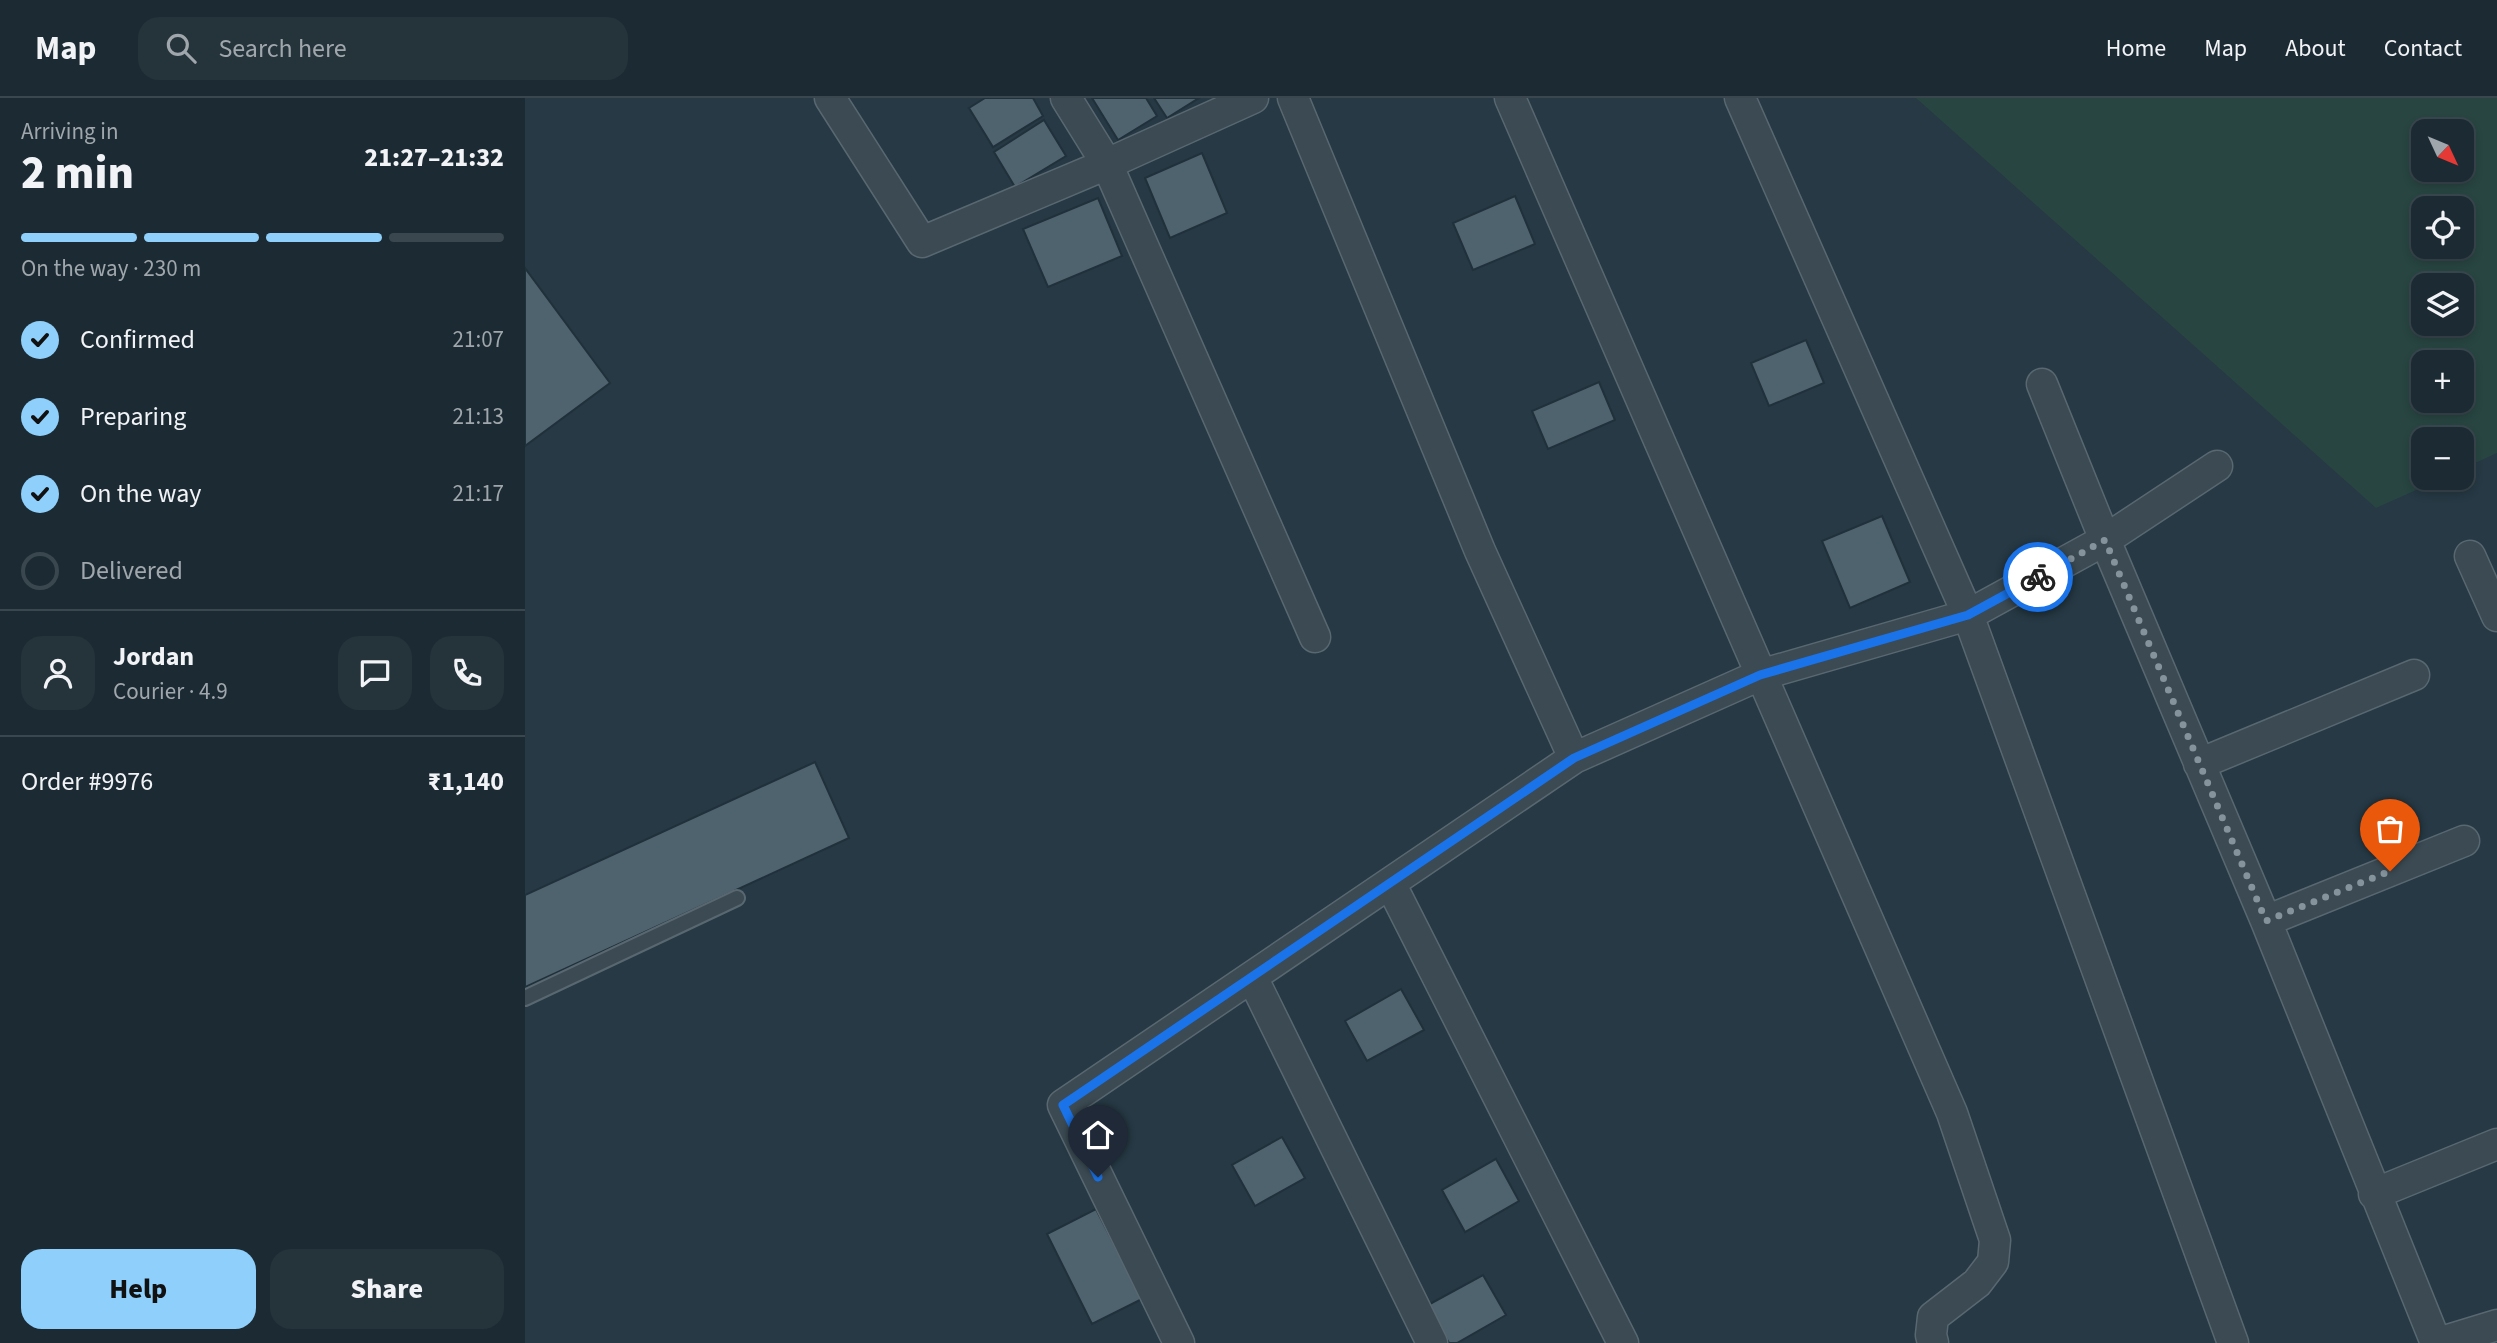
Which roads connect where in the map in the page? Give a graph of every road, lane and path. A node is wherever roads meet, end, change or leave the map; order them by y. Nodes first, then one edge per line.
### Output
1 (830, 98) edge
2 (1066, 98) edge
3 (1253, 98) edge
4 (1293, 98) edge
5 (1510, 98) edge
6 (1740, 98) edge
7 (1107, 164) junction
8 (2042, 384) dead end
9 (2217, 466) dead end
10 (2105, 540) junction
11 (2470, 556) dead end
12 (1968, 615) junction
13 (2497, 616) edge
14 (1315, 636) dead end
15 (1760, 675) junction
16 (2414, 675) dead end
17 (1574, 758) junction
18 (2199, 764) junction
19 (2464, 841) dead end
20 (1391, 883) junction
21 (737, 898) dead end
22 (2266, 921) junction
23 (1252, 977) junction
24 (525, 998) edge
25 (2497, 1144) edge
26 (2374, 1194) junction
27 (2497, 1325) edge
28 (1179, 1343) edge
29 (1432, 1343) edge
30 (1623, 1343) edge
31 (1933, 1343) edge
32 (2233, 1343) edge
33 (2437, 1343) edge

1 - 7 street
2 - 7 street
3 - 7 street
4 - 17 street
5 - 15 street
6 - 12 street
7 - 14 street
8 - 10 street
9 - 10 street
10 - 12 street
10 - 18 street
11 - 13 street
12 - 15 street
12 - 32 street
15 - 17 street
15 - 31 street
16 - 18 street
17 - 20 street
18 - 22 street
19 - 22 street
20 - 23 street
20 - 30 street
21 - 24 lane
22 - 26 street
23 - 28 street
23 - 29 street
25 - 26 street
26 - 33 street
27 - 33 street

